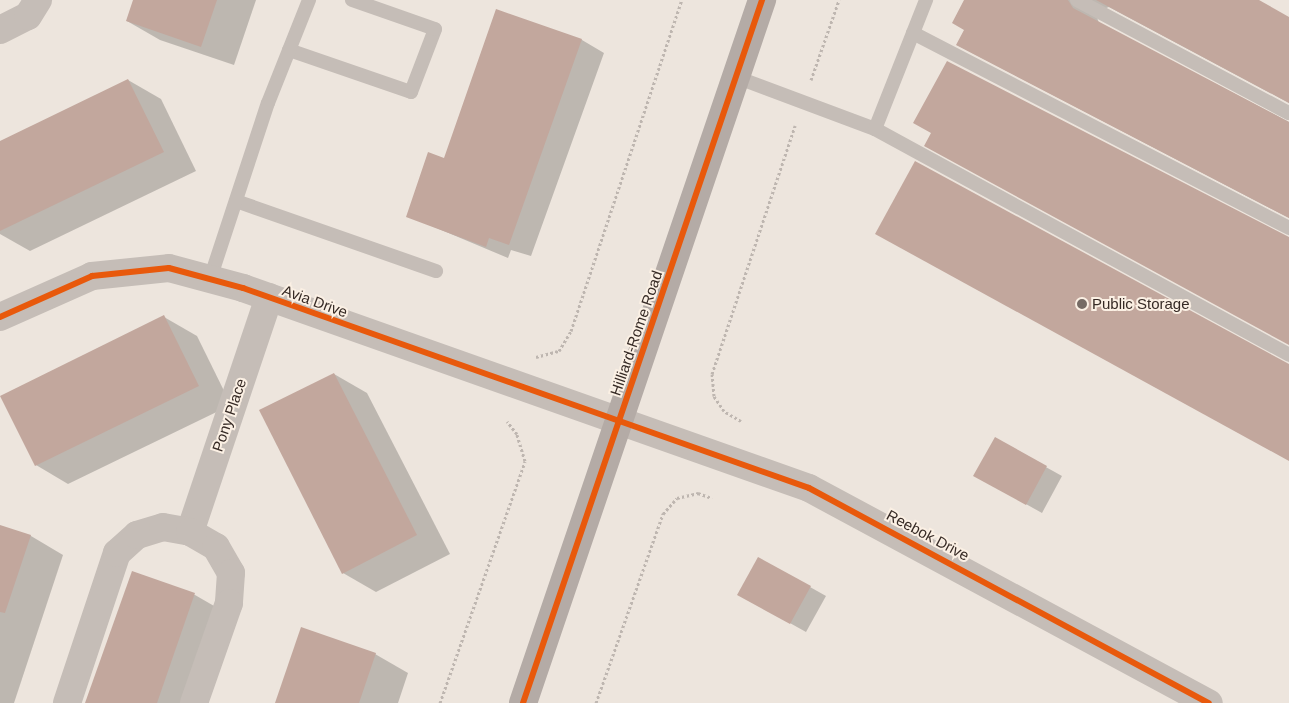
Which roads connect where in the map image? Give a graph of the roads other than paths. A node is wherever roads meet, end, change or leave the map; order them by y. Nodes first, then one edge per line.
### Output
1 (38, 0) edge
2 (309, 0) edge
3 (352, 0) edge
4 (762, 0) edge
5 (926, 0) edge
6 (1077, 0) edge
7 (0, 30) edge
8 (913, 33) junction
9 (289, 50) junction
10 (736, 77) junction
11 (1289, 113) edge
12 (875, 129) junction
13 (236, 201) junction
14 (1289, 228) edge
15 (436, 271) dead end
16 (210, 279) junction
17 (269, 297) junction
18 (0, 317) edge
19 (1289, 355) edge
20 (619, 422) junction
21 (190, 532) junction
22 (67, 703) edge
23 (194, 703) edge
24 (523, 703) edge
25 (1209, 703) edge

1 - 7 street
2 - 9 lane
3 - 9 lane
4 - 10 main road, Hilliard-Rome Road
5 - 8 lane
6 - 11 lane
8 - 12 lane
8 - 14 lane
9 - 13 lane
10 - 12 lane
10 - 20 main road, Hilliard-Rome Road
12 - 19 lane
13 - 15 lane
13 - 16 lane
16 - 17 street, Avia Drive
16 - 18 street, Avia Drive
17 - 20 street, Avia Drive
17 - 21 street, Pony Place
20 - 24 main road, Hilliard-Rome Road
20 - 25 street, Reebok Drive
21 - 22 street
21 - 23 street

